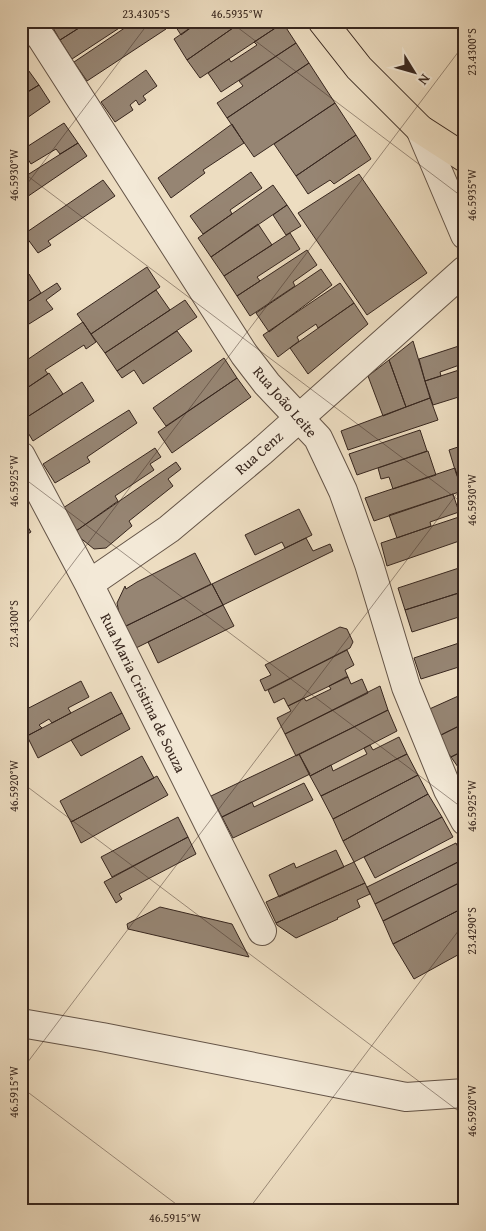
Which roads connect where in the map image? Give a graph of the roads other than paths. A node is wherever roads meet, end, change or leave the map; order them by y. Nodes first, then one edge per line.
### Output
1 (28, 21) edge
2 (322, 21) edge
3 (420, 129) junction
4 (465, 158) edge
5 (465, 235) edge
6 (465, 270) edge
7 (299, 418) junction
8 (21, 456) edge
9 (89, 584) junction
10 (465, 821) edge
11 (262, 931) dead end
12 (21, 1023) edge
13 (465, 1093) edge

1 - 7 street, Rua João Leite
2 - 3 main road
3 - 4 main road
3 - 5 street
6 - 7 street, Rua Cenz
7 - 9 street, Rua Cenz
7 - 10 street, Rua João Leite
8 - 9 street, Rua Maria Cristina de Souza
9 - 11 street, Rua Maria Cristina de Souza
12 - 13 street

